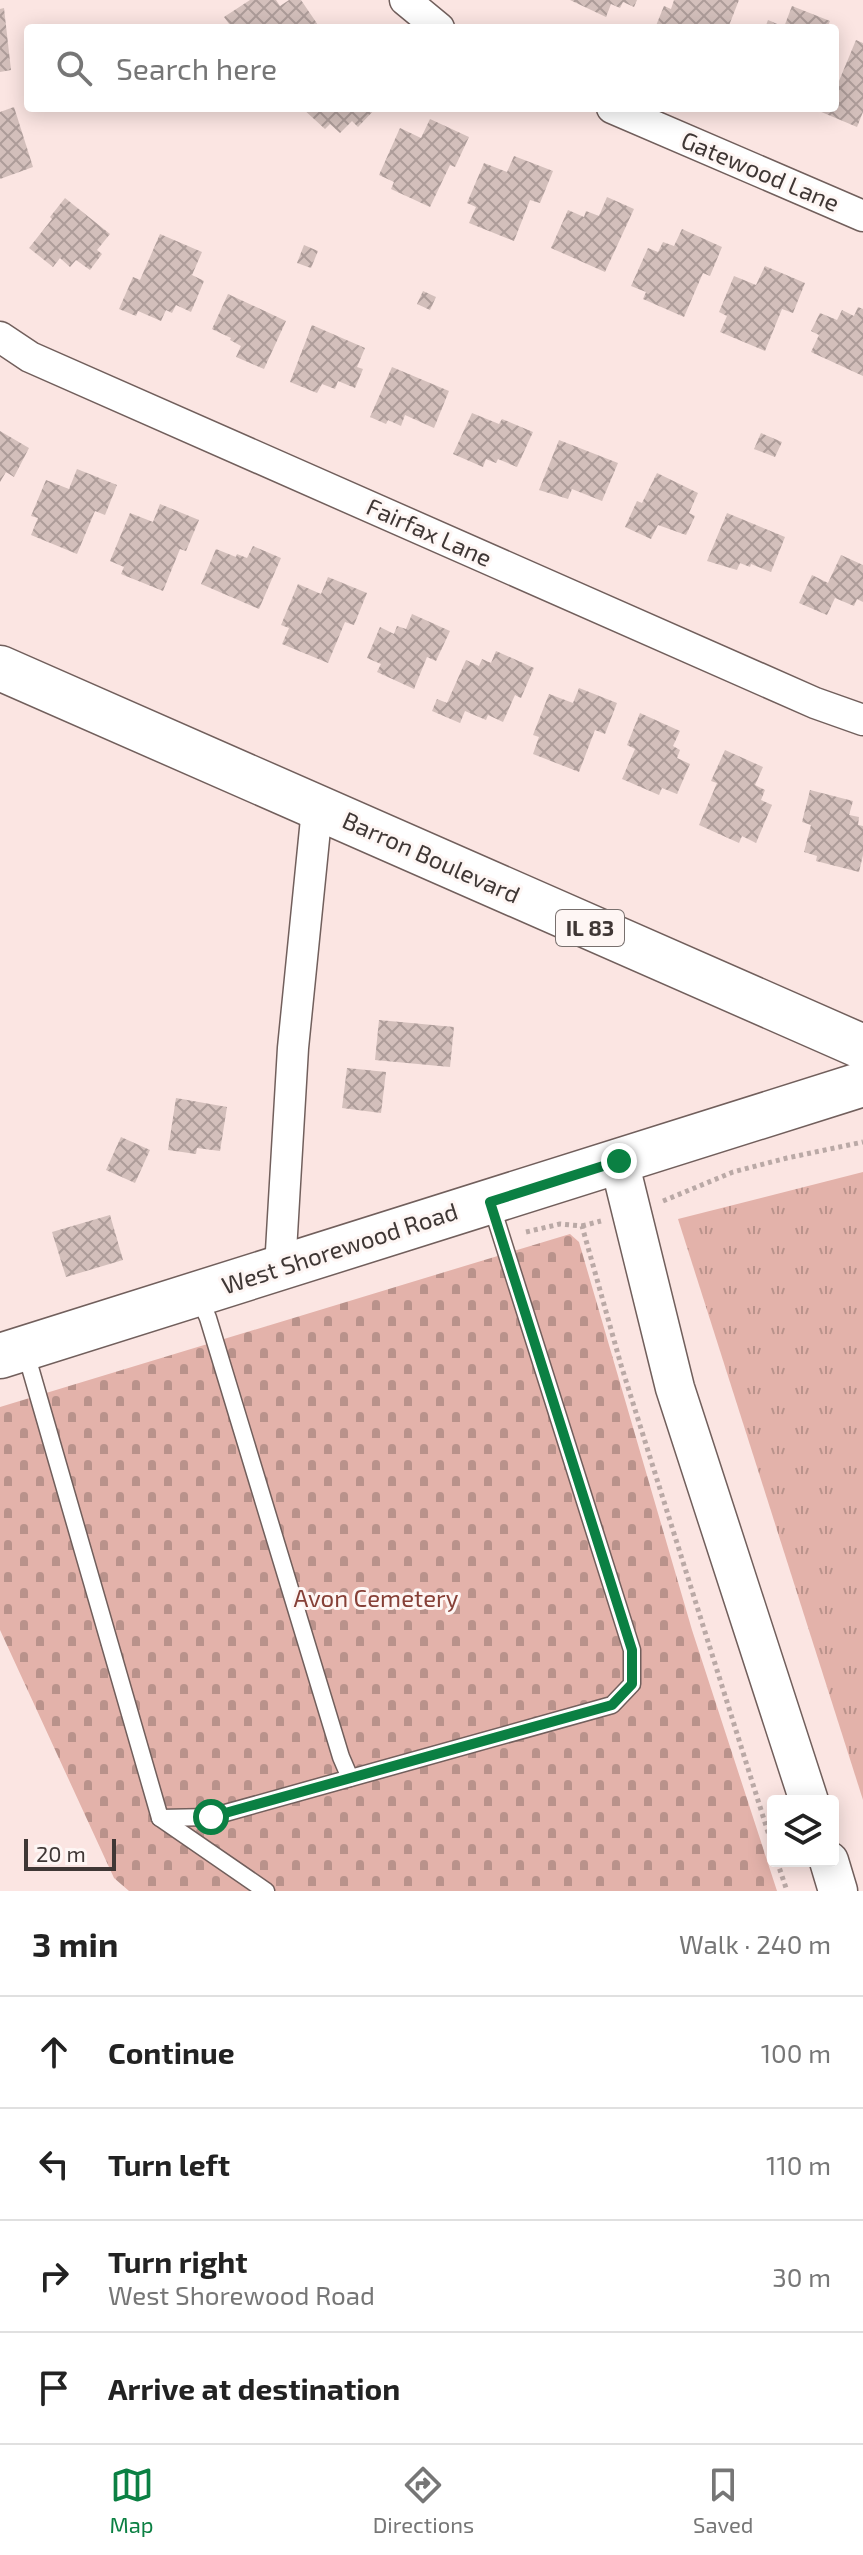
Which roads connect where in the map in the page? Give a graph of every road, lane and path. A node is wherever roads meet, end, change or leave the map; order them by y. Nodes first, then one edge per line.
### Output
1 (405, 0) edge
2 (434, 24) edge
3 (621, 112) edge
4 (863, 216) edge
5 (0, 337) edge
6 (0, 668) edge
7 (863, 720) edge
8 (317, 809) junction
9 (863, 1047) edge
10 (863, 1084) edge
11 (863, 1142) edge
12 (607, 1165) junction
13 (608, 1218) junction
14 (496, 1220) junction
15 (280, 1268) junction
16 (197, 1294) junction
17 (12, 1352) edge
18 (350, 1778) junction
19 (787, 1795) edge
20 (807, 1795) edge
21 (160, 1818) junction
22 (767, 1829) edge
23 (779, 1867) edge
24 (810, 1867) edge
25 (831, 1867) edge
26 (266, 1891) edge
27 (787, 1891) edge
28 (818, 1891) edge
29 (838, 1891) edge

1 - 2 street
3 - 4 street, Gatewood Lane
5 - 7 street, Fairfax Lane
6 - 8 main road, Barron Boulevard / IL 83
8 - 9 main road, Barron Boulevard / IL 83
8 - 15 street
10 - 12 main road, West Shorewood Road
11 - 13 path
12 - 13 street
12 - 14 main road, West Shorewood Road
13 - 14 path
13 - 19 street
13 - 20 street
13 - 22 path
14 - 15 main road, West Shorewood Road
14 - 18 lane
15 - 16 main road, West Shorewood Road
16 - 17 main road, West Shorewood Road
16 - 18 lane
17 - 21 lane
18 - 21 lane
21 - 26 lane
23 - 27 path
24 - 28 street
25 - 29 street

